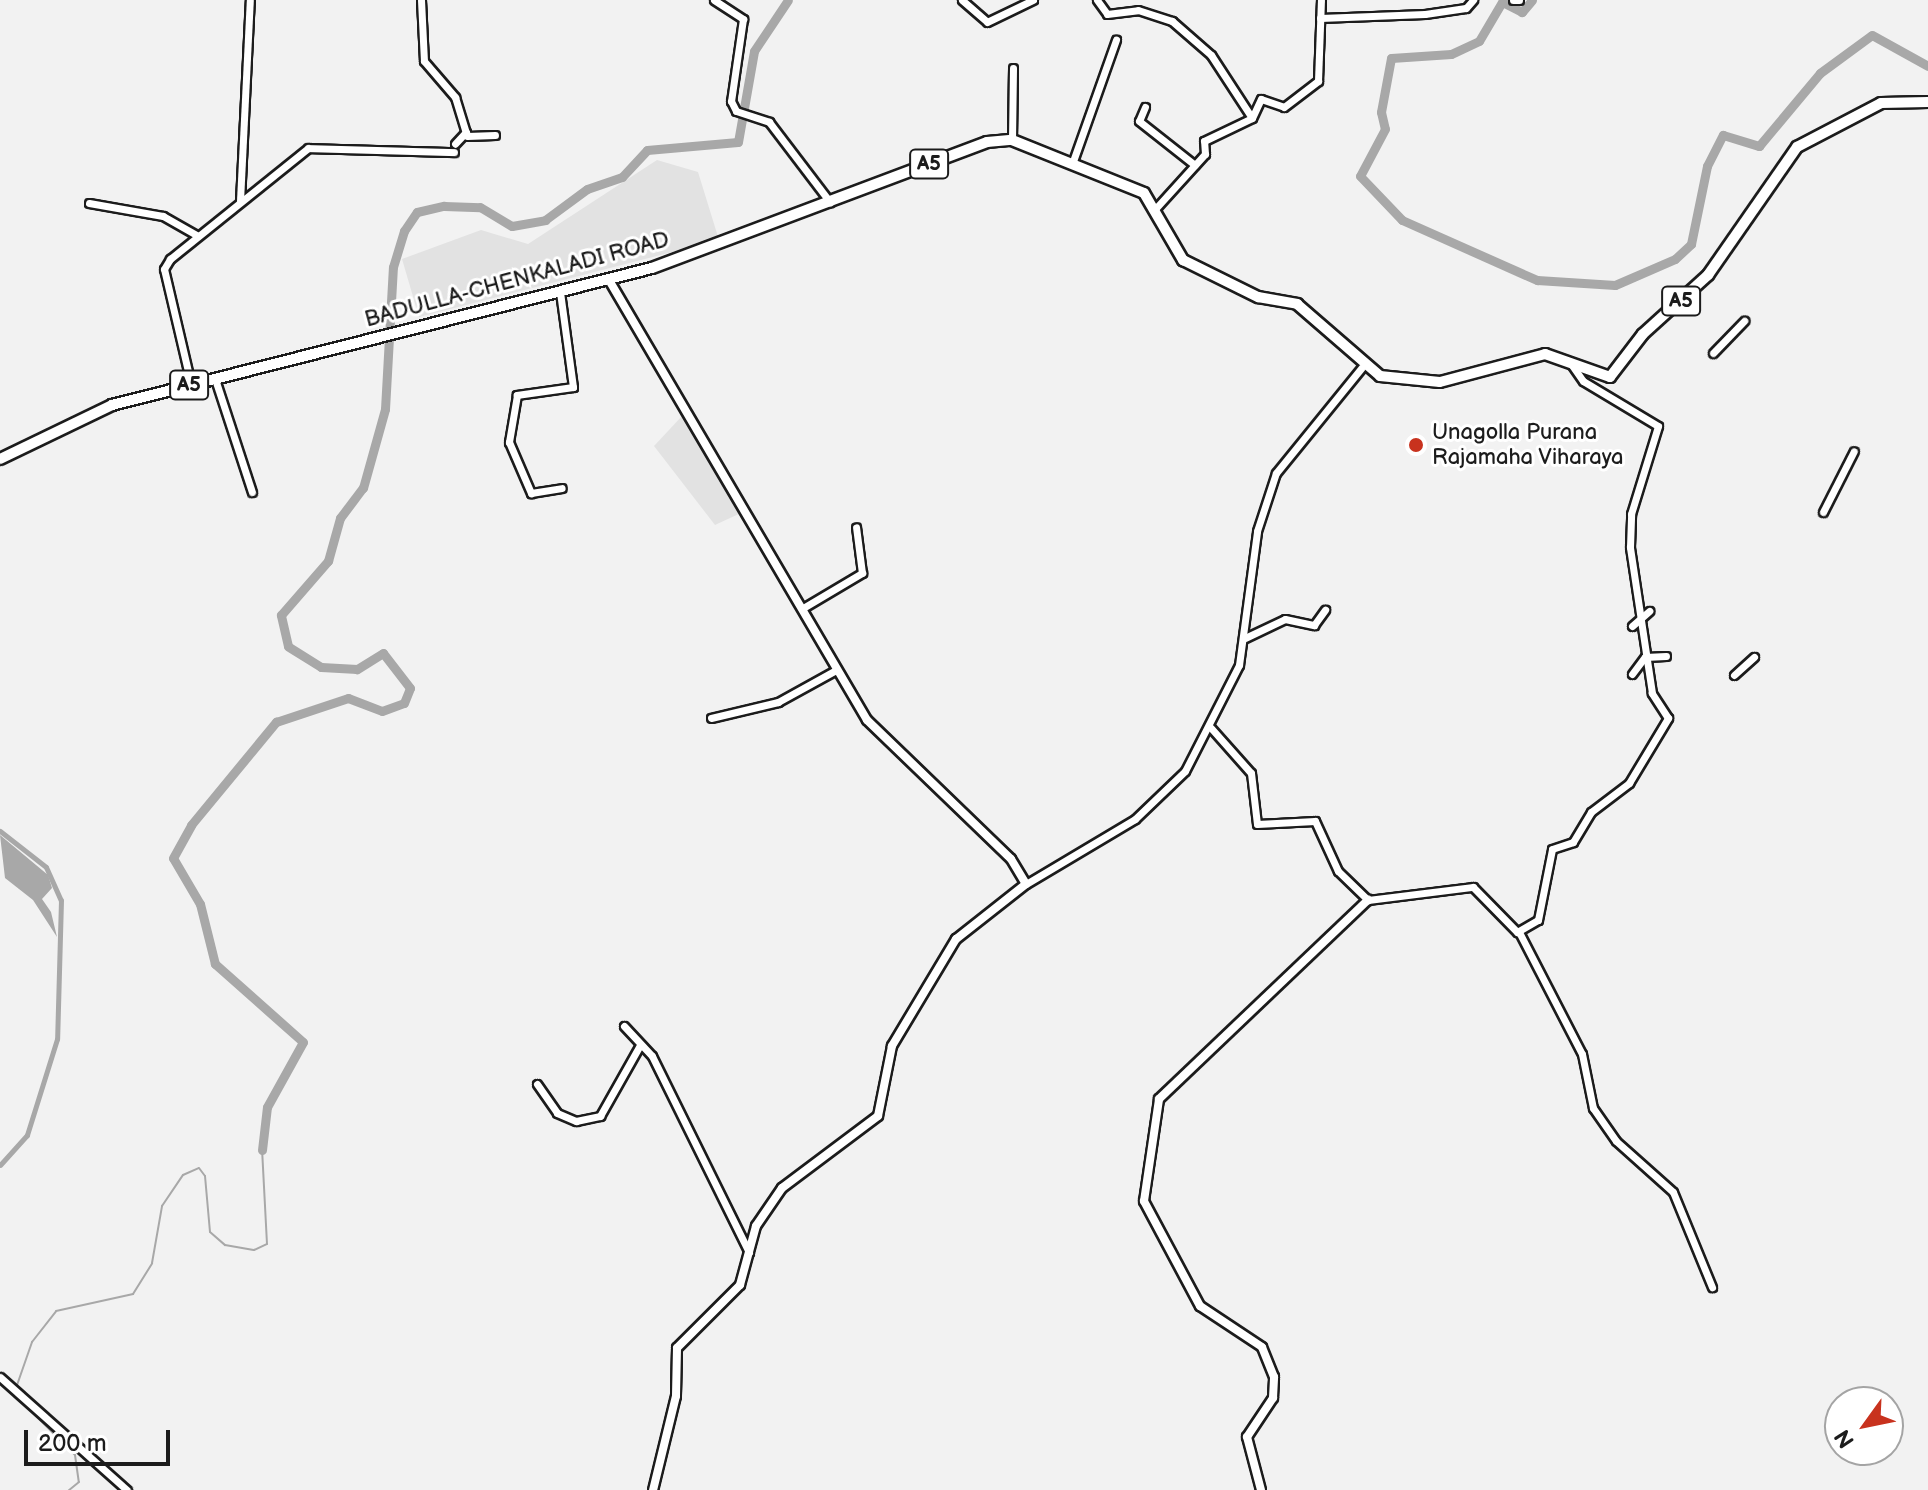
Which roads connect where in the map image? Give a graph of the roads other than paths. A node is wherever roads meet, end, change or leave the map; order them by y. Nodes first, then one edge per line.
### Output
1 (250, 0) edge
2 (421, 0) edge
3 (714, 0) edge
4 (962, 0) edge
5 (1033, 0) edge
6 (1097, 0) edge
7 (1321, 0) edge
8 (1473, 0) edge
9 (1320, 18) junction
10 (1116, 40) dead end
11 (1013, 68) dead end
12 (1928, 102) edge
13 (1145, 107) dead end
14 (1252, 118) junction
15 (495, 135) dead end
16 (467, 136) junction
17 (1012, 140) junction
18 (1072, 164) junction
19 (1195, 165) junction
20 (240, 201) junction
21 (830, 202) junction
22 (89, 203) dead end
23 (1156, 208) junction
24 (198, 236) junction
25 (609, 280) junction
26 (560, 292) junction
27 (1744, 321) dead end
28 (1713, 353) dead end
29 (1569, 359) junction
30 (1362, 367) junction
31 (215, 379) junction
32 (191, 384) junction
33 (1854, 451) dead end
34 (0, 459) edge
35 (562, 488) dead end
36 (252, 492) dead end
37 (1823, 512) dead end
38 (856, 527) dead end
39 (803, 608) junction
40 (1325, 610) dead end
41 (1649, 611) dead end
42 (1641, 616) junction
43 (1632, 626) dead end
44 (1245, 638) junction
45 (1666, 656) dead end
46 (1645, 657) junction
47 (1754, 657) dead end
48 (836, 670) junction
49 (1632, 674) dead end
50 (1734, 675) dead end
51 (711, 718) dead end
52 (1211, 728) junction
53 (1026, 884) junction
54 (1368, 900) junction
55 (1519, 932) junction
56 (624, 1026) dead end
57 (640, 1045) junction
58 (537, 1084) dead end
59 (750, 1254) junction
60 (1712, 1287) dead end
61 (0, 1377) edge
62 (127, 1490) edge
63 (653, 1490) edge
64 (1261, 1490) edge

1 - 20 street
2 - 16 street
3 - 21 street
4 - 5 street
6 - 14 street
7 - 9 street
8 - 9 street
9 - 14 street
10 - 18 street
11 - 17 street
12 - 29 highway, A5
13 - 19 street
14 - 19 street
15 - 16 street
16 - 20 street
17 - 18 highway, A5
17 - 21 highway, BADULLA-CHENKALADI ROAD / A5
18 - 23 highway, A5
19 - 23 street
20 - 24 street
21 - 25 highway, BADULLA-CHENKALADI ROAD / A5
22 - 24 street
23 - 30 highway, A5
24 - 32 street
25 - 26 highway, BADULLA-CHENKALADI ROAD / A5
25 - 39 main road
26 - 31 highway, BADULLA-CHENKALADI ROAD / A5
26 - 35 street
27 - 28 street
29 - 30 highway, A5
29 - 42 street
30 - 44 street
31 - 32 highway, BADULLA-CHENKALADI ROAD / A5
31 - 36 street
32 - 34 highway, BADULLA-CHENKALADI ROAD / A5
33 - 37 street
38 - 39 street
39 - 48 main road
40 - 44 street
41 - 42 street
42 - 43 street
42 - 46 street
44 - 52 street
45 - 46 street
46 - 49 street
46 - 55 street
47 - 50 street
48 - 51 street
48 - 53 main road
52 - 53 street
52 - 54 street
53 - 59 main road
54 - 55 street
54 - 64 main road
55 - 60 street
56 - 57 street
57 - 58 street
57 - 59 street
59 - 63 main road
61 - 62 street

